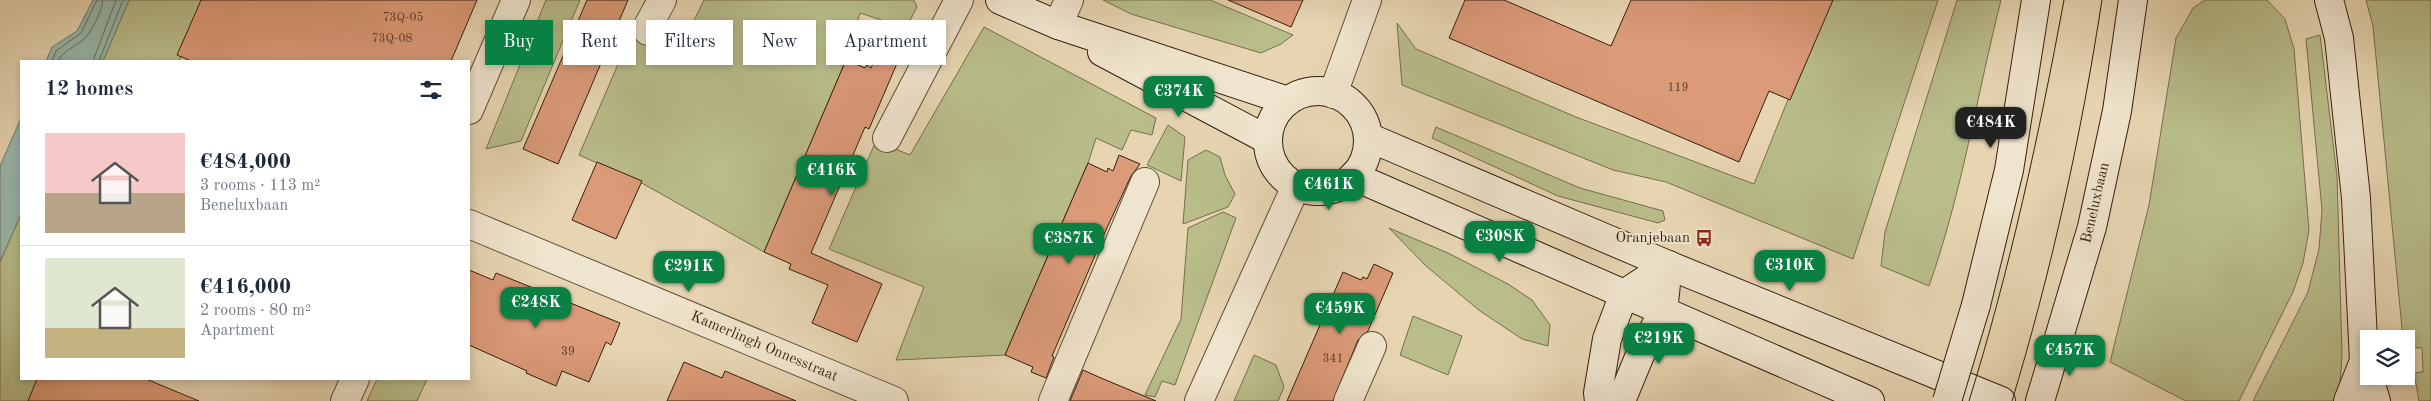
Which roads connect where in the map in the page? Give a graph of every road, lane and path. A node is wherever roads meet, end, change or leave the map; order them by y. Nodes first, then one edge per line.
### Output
1 (516, 0) edge
2 (662, 0) edge
3 (959, 0) edge
4 (1000, 0) edge
5 (1069, 0) edge
6 (1367, 0) edge
7 (2036, 0) edge
8 (2133, 0) edge
9 (2152, 0) edge
10 (2329, 2) edge
11 (651, 20) edge
12 (1058, 25) junction
13 (2127, 49) junction
14 (1333, 94) junction
15 (1288, 101) junction
16 (470, 108) edge
17 (887, 138) dead end
18 (1368, 138) junction
19 (1268, 140) junction
20 (1353, 176) junction
21 (1146, 182) dead end
22 (1296, 186) junction
23 (470, 224) edge
24 (1668, 265) junction
25 (1624, 294) junction
26 (1664, 312) junction
27 (2363, 330) edge
28 (1372, 346) dead end
29 (2360, 370) edge
30 (355, 380) edge
31 (2371, 385) edge
32 (345, 401) edge
33 (894, 401) edge
34 (1053, 401) edge
35 (1199, 401) edge
36 (1348, 401) edge
37 (1599, 401) edge
38 (1621, 401) edge
39 (1870, 401) edge
40 (1946, 401) edge
41 (2001, 401) edge
42 (2040, 401) edge
43 (2348, 401) edge
44 (2376, 401) edge

1 - 16 street
2 - 11 street
3 - 17 street
4 - 12 street
5 - 12 street
6 - 14 street
7 - 40 street, bridge
8 - 13 street, Beneluxbaan
9 - 13 street
10 - 27 street
12 - 15 street
12 - 19 street
13 - 42 street, Beneluxbaan
14 - 15 street
14 - 18 street
15 - 19 street
18 - 20 street
18 - 24 street
19 - 22 street
20 - 22 street
20 - 25 street
21 - 34 street
22 - 35 street
23 - 33 street, Kamerlingh Onnesstraat
24 - 25 street
24 - 26 street
24 - 41 street
25 - 26 street
25 - 37 street
26 - 38 street
26 - 39 street
28 - 36 street
29 - 43 street
30 - 32 street
31 - 44 street

